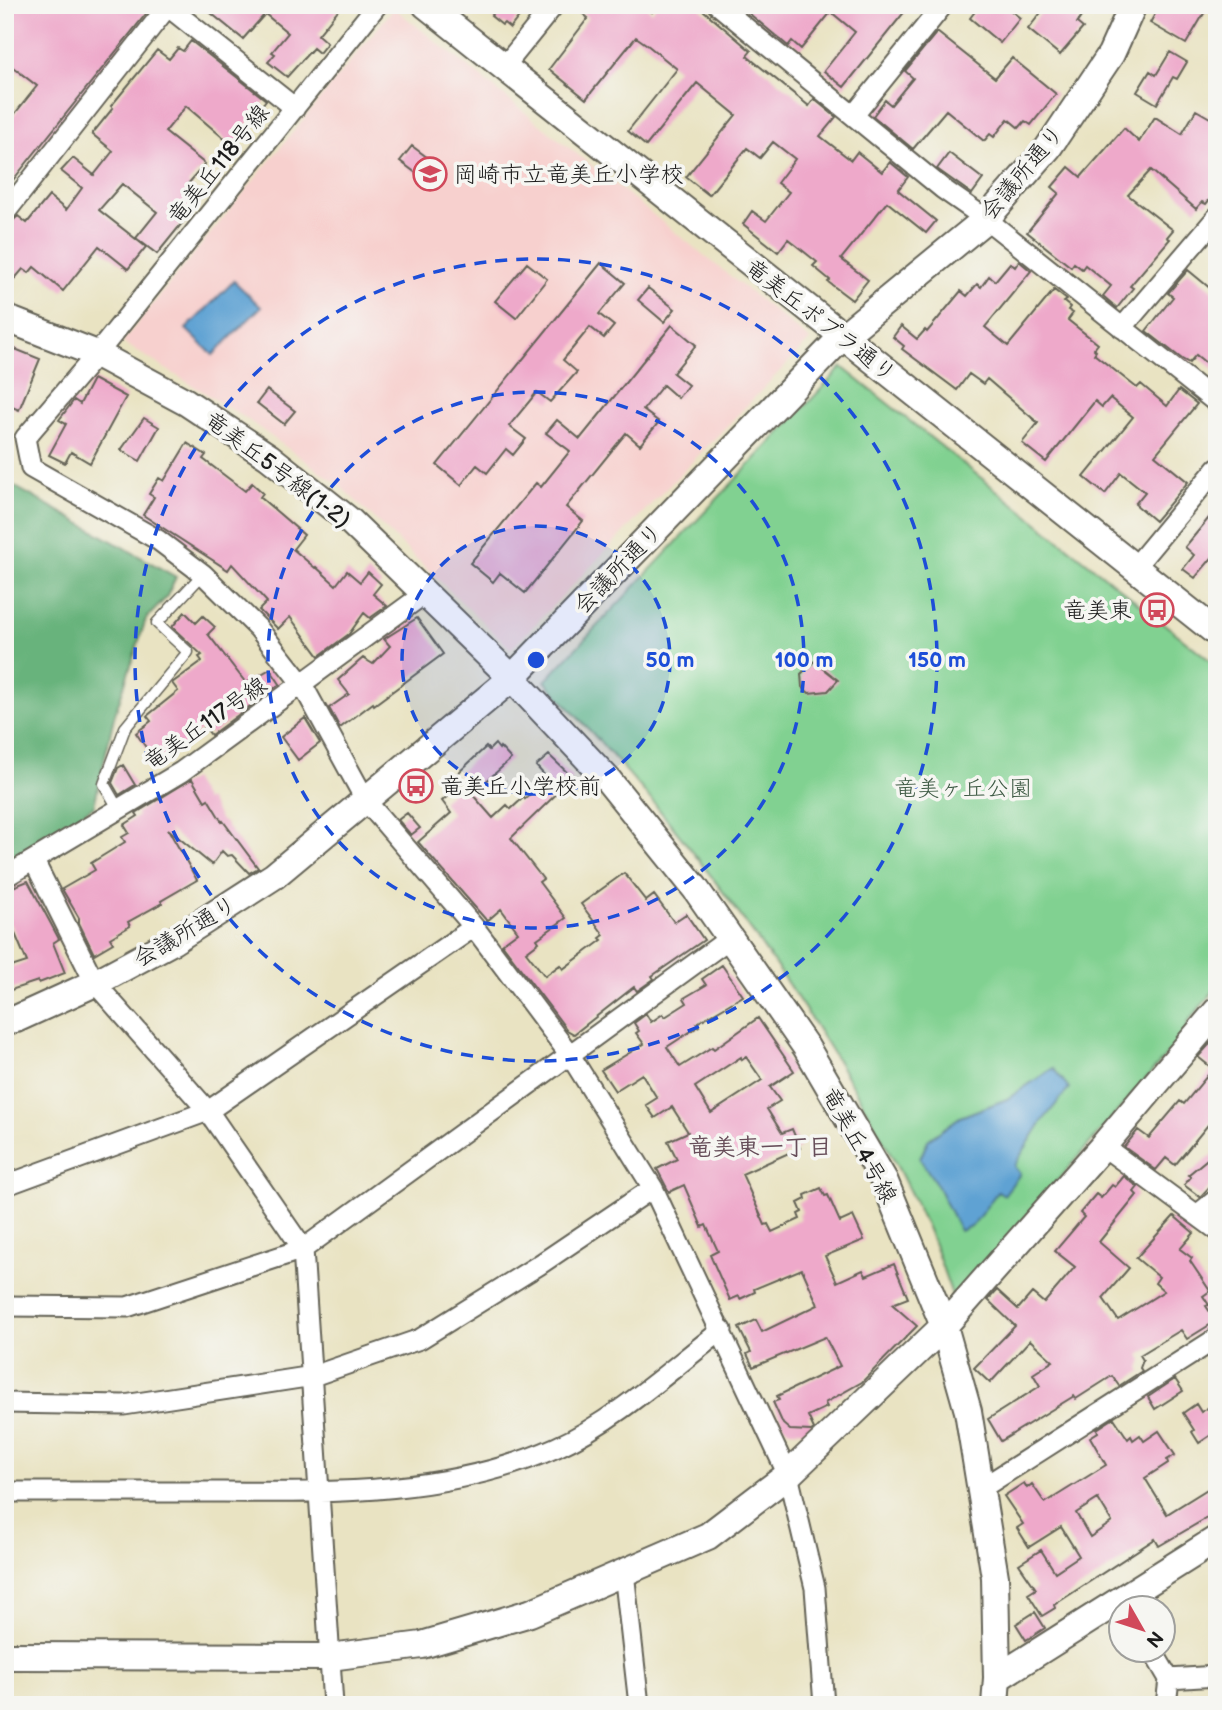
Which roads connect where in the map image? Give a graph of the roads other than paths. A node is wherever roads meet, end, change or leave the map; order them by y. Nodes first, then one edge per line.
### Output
1 (377, 5) edge
2 (426, 5) edge
3 (554, 5) edge
4 (943, 5) edge
5 (1133, 5) edge
6 (167, 6) edge
7 (728, 8) edge
8 (504, 67) junction
9 (295, 108) junction
10 (854, 115) junction
11 (5, 213) edge
12 (1217, 217) edge
13 (986, 219) junction
14 (5, 318) edge
15 (1122, 328) junction
16 (842, 337) junction
17 (97, 354) junction
18 (1217, 403) edge
19 (1217, 468) edge
20 (1135, 567) junction
21 (203, 574) junction
22 (424, 594) junction
23 (1217, 633) edge
24 (512, 678) junction
25 (302, 684) junction
26 (366, 801) junction
27 (119, 810) junction
28 (34, 861) junction
29 (5, 877) edge
30 (474, 927) junction
31 (730, 938) junction
32 (95, 983) junction
33 (1217, 1011) edge
34 (5, 1021) edge
35 (570, 1055) junction
36 (208, 1111) junction
37 (1103, 1146) junction
38 (5, 1183) edge
39 (653, 1188) junction
40 (1217, 1199) edge
41 (1198, 1214) junction
42 (1217, 1230) edge
43 (303, 1249) junction
44 (5, 1306) edge
45 (944, 1326) junction
46 (722, 1330) junction
47 (1217, 1338) edge
48 (313, 1376) junction
49 (5, 1403) edge
50 (788, 1475) junction
51 (982, 1488) junction
52 (5, 1492) edge
53 (319, 1493) junction
54 (1217, 1539) edge
55 (624, 1572) junction
56 (1139, 1594) edge
57 (1106, 1615) edge
58 (5, 1656) edge
59 (330, 1657) junction
60 (1160, 1664) edge
61 (1217, 1676) edge
62 (997, 1678) junction
63 (1169, 1679) junction
64 (333, 1705) edge
65 (639, 1705) edge
66 (824, 1705) edge
67 (995, 1705) edge
68 (1166, 1705) edge

1 - 9 street, 竜美丘118号線
2 - 8 street, 竜美丘ポプラ通り
3 - 8 street
4 - 10 street
5 - 13 street, 会議所通り
6 - 9 street
6 - 11 street
7 - 10 street
8 - 16 street, 竜美丘ポプラ通り
9 - 17 street, 竜美丘118号線
10 - 13 street
12 - 15 street
13 - 15 street
13 - 16 street, 会議所通り
14 - 17 street, 竜美丘5号線(1-2)
15 - 18 street
16 - 20 street, 竜美丘ポプラ通り
16 - 24 street, 会議所通り
17 - 21 street, 竜美丘118号線
17 - 22 street, 竜美丘5号線(1-2)
19 - 20 street
20 - 23 street, 竜美丘ポプラ通り
21 - 25 street
21 - 27 lane
22 - 24 street, 竜美丘5号線(1-2)
22 - 25 street, 竜美丘117号線
24 - 26 street, 会議所通り
24 - 31 street, 竜美丘4号線
25 - 26 street
25 - 27 street, 竜美丘117号線
26 - 30 street
26 - 32 street, 会議所通り
27 - 28 street, 竜美丘117号線
28 - 29 street, 竜美丘117号線
28 - 32 street
30 - 35 street
30 - 36 street
31 - 35 street
31 - 45 street, 竜美丘4号線
32 - 34 street, 会議所通り
32 - 36 street
33 - 37 street
35 - 39 street
35 - 43 street
36 - 38 street
36 - 43 street
37 - 41 street
37 - 45 street
39 - 46 street
39 - 48 street
40 - 41 street
41 - 42 street
43 - 44 street
43 - 48 street
45 - 50 street
45 - 51 street, 竜美丘4号線
46 - 50 street
46 - 53 street
47 - 51 street
48 - 49 street
48 - 53 street
50 - 55 street
50 - 66 street
51 - 62 street, 竜美丘4号線
52 - 53 street
53 - 59 street
54 - 56 street
55 - 59 street
55 - 65 street
57 - 62 street
58 - 59 street
59 - 64 street
60 - 63 street
61 - 63 street
62 - 67 street, 竜美丘4号線
63 - 68 street

